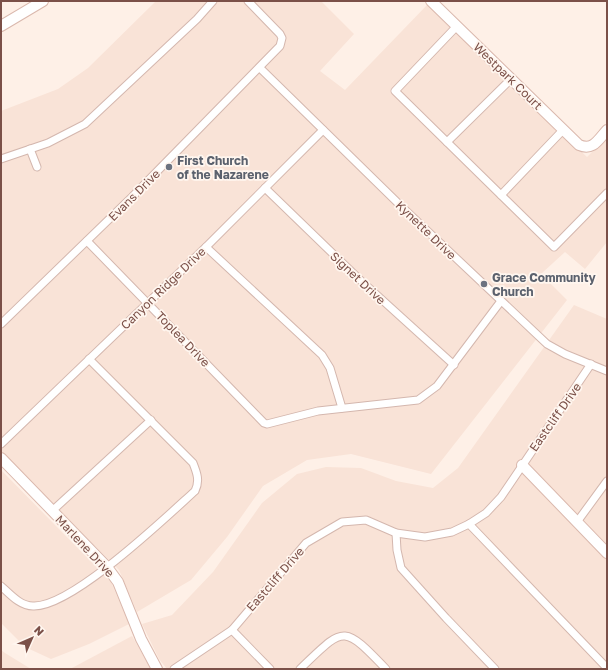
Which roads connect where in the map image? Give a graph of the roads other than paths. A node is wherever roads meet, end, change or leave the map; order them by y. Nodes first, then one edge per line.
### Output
1 (43, 1) edge
2 (213, 1) edge
3 (248, 1) edge
4 (431, 1) edge
5 (1, 26) edge
6 (457, 26) junction
7 (260, 68) junction
8 (511, 80) junction
9 (323, 130) junction
10 (563, 130) junction
11 (607, 130) edge
12 (447, 142) junction
13 (30, 149) junction
14 (1, 159) edge
15 (37, 167) dead end
16 (265, 188) junction
17 (607, 193) edge
18 (501, 195) junction
19 (88, 241) junction
20 (206, 247) junction
21 (501, 301) junction
22 (148, 303) junction
23 (1, 324) edge
24 (89, 360) junction
25 (591, 364) junction
26 (454, 365) junction
27 (607, 371) edge
28 (342, 408) junction
29 (151, 420) junction
30 (1, 444) edge
31 (1, 458) edge
32 (522, 464) junction
33 (607, 481) edge
34 (52, 510) junction
35 (578, 522) junction
36 (469, 524) junction
37 (396, 533) junction
38 (607, 553) edge
39 (107, 567) junction
40 (1, 586) edge
41 (232, 630) junction
42 (607, 668) edge
43 (157, 669) edge
44 (174, 669) edge
45 (270, 669) edge
46 (300, 669) edge
47 (386, 669) edge
48 (495, 669) edge

1 - 5 street
2 - 13 street
3 - 7 street, Evans Drive
4 - 6 street, Westpark Court
6 - 8 street, Westpark Court
6 - 12 street
7 - 9 street, Kynette Drive
7 - 19 street, Evans Drive
8 - 10 street, Westpark Court
8 - 12 street
9 - 16 street, Canyon Ridge Drive
9 - 21 street, Kynette Drive
10 - 11 street, Westpark Court
10 - 18 street
12 - 18 street
13 - 14 street
13 - 15 street
16 - 20 street, Canyon Ridge Drive
16 - 26 street, Signet Drive
17 - 18 street
19 - 22 street, Toplea Drive
19 - 23 street, Evans Drive
20 - 22 street, Canyon Ridge Drive
20 - 28 street
21 - 25 street, Kynette Drive
21 - 26 street
22 - 24 street, Canyon Ridge Drive
22 - 28 street, Toplea Drive
24 - 29 street
24 - 30 street, Canyon Ridge Drive
25 - 27 street, Kynette Drive
25 - 32 street, Eastcliff Drive
26 - 28 street
29 - 34 street
29 - 39 street
31 - 34 street, Marlene Drive
32 - 35 street
32 - 36 street, Eastcliff Drive
33 - 35 street
34 - 39 street, Marlene Drive
35 - 38 street
36 - 37 street, Eastcliff Drive
36 - 42 street
37 - 41 street, Eastcliff Drive
37 - 48 street
39 - 40 street
39 - 43 street, Marlene Drive
41 - 44 street, Eastcliff Drive
41 - 45 street
46 - 47 street

